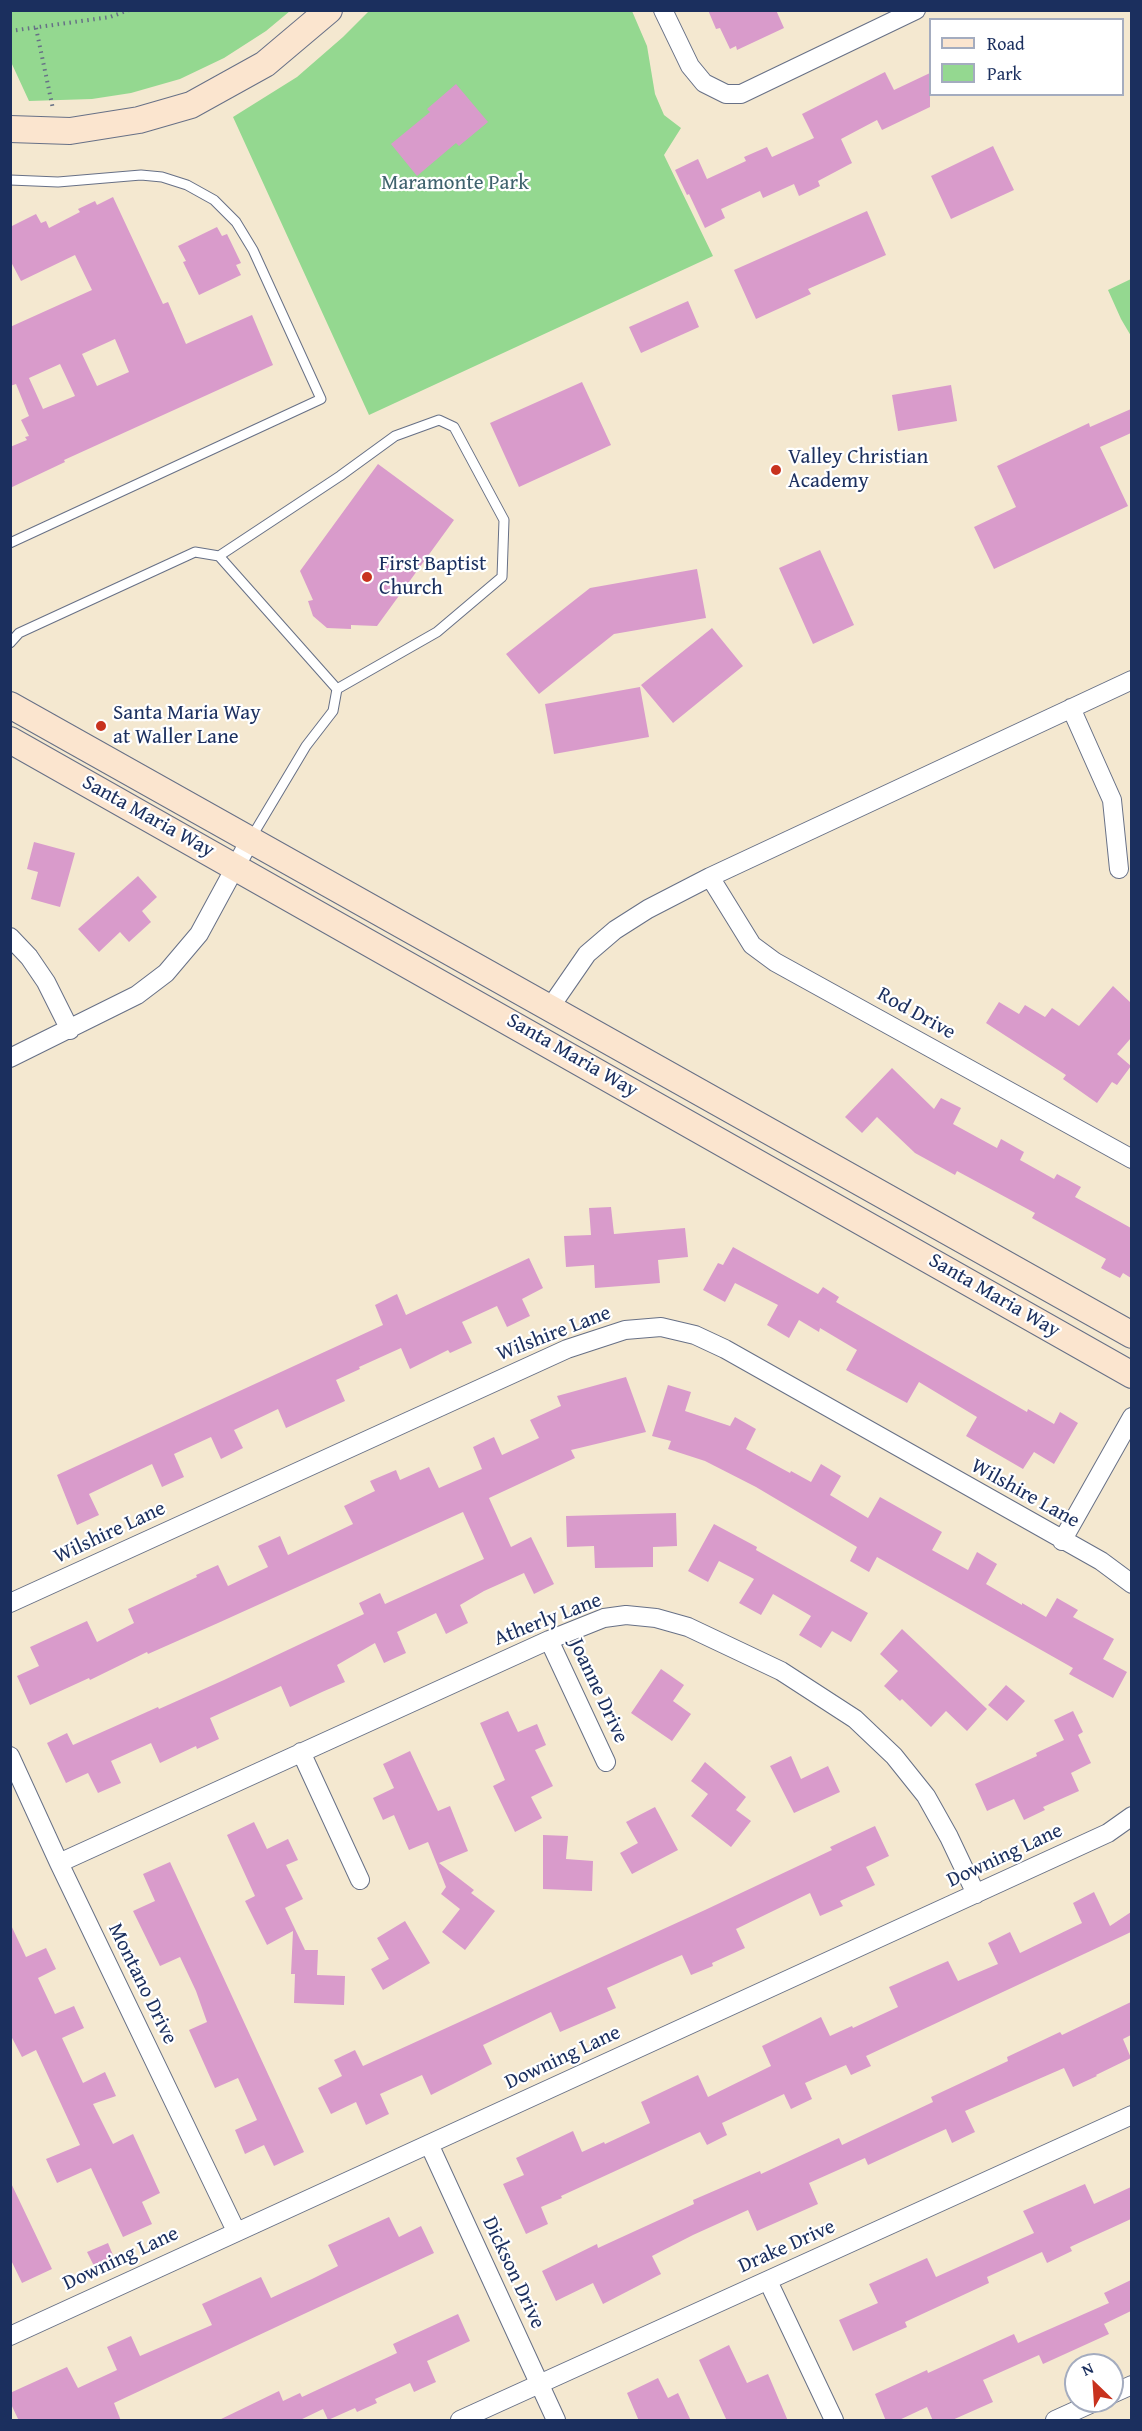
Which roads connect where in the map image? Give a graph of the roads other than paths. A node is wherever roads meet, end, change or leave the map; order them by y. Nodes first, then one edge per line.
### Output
1 (329, 10) edge
2 (663, 10) edge
3 (916, 10) edge
4 (10, 129) edge
5 (10, 180) edge
6 (10, 543) edge
7 (219, 556) junction
8 (10, 643) edge
9 (1131, 680) edge
10 (337, 689) junction
11 (10, 705) edge
12 (1071, 708) junction
13 (10, 740) edge
14 (250, 840) junction
15 (234, 865) junction
16 (1119, 869) dead end
17 (710, 877) junction
18 (10, 937) edge
19 (549, 1009) junction
20 (70, 1030) junction
21 (10, 1058) edge
22 (1131, 1157) edge
23 (1131, 1335) edge
24 (1131, 1375) edge
25 (1131, 1417) edge
26 (1062, 1541) junction
27 (1131, 1584) edge
28 (10, 1603) edge
29 (549, 1640) junction
30 (302, 1752) junction
31 (10, 1756) edge
32 (606, 1762) dead end
33 (1131, 1816) edge
34 (59, 1863) junction
35 (360, 1880) dead end
36 (976, 1894) junction
37 (1131, 2115) edge
38 (429, 2144) junction
39 (236, 2230) junction
40 (768, 2281) junction
41 (10, 2336) edge
42 (540, 2384) junction
43 (1072, 2413) edge
44 (460, 2421) edge
45 (556, 2421) edge
46 (834, 2421) edge
47 (1055, 2421) edge

1 - 4 main road
2 - 3 street
5 - 6 lane
7 - 8 lane
7 - 10 lane
7 - 10 lane
9 - 12 street
10 - 14 lane
11 - 14 main road, Santa Maria Way
12 - 16 street
12 - 17 street
13 - 15 main road, Santa Maria Way
14 - 15 street
14 - 19 main road, Santa Maria Way
15 - 20 street
15 - 24 main road, Santa Maria Way
17 - 19 street
17 - 22 street, Rod Drive
18 - 20 street
19 - 23 main road, Santa Maria Way
20 - 21 street
25 - 26 street
26 - 27 street, Wilshire Lane
26 - 28 street, Wilshire Lane
29 - 30 street, Atherly Lane
29 - 32 street, Joanne Drive
29 - 36 street, Atherly Lane
30 - 34 street, Atherly Lane
30 - 35 street
31 - 34 street, Montano Drive
33 - 36 street, Downing Lane
34 - 39 street, Montano Drive
36 - 38 street, Downing Lane
37 - 40 street, Drake Drive
38 - 39 street, Downing Lane
38 - 42 street, Dickson Drive
39 - 41 street, Downing Lane
40 - 42 street, Drake Drive
40 - 46 street
42 - 44 street, Drake Drive
42 - 45 street, Dickson Drive
43 - 47 street

